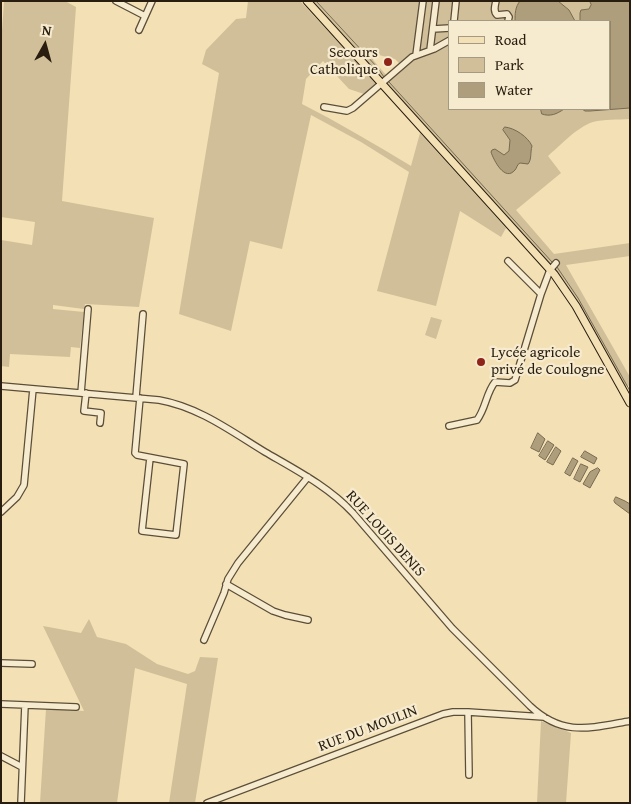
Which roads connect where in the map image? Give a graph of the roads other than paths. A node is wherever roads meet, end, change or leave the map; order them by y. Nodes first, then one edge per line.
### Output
1 (116, 1) edge
2 (152, 1) edge
3 (307, 1) edge
4 (423, 1) edge
5 (436, 1) edge
6 (456, 1) edge
7 (496, 1) edge
8 (145, 16) junction
9 (454, 20) edge
10 (508, 20) edge
11 (448, 28) edge
12 (433, 29) junction
13 (139, 30) dead end
14 (448, 42) edge
15 (431, 43) junction
16 (418, 45) junction
17 (430, 50) junction
18 (416, 55) junction
19 (381, 83) junction
20 (324, 107) dead end
21 (508, 261) dead end
22 (556, 263) dead end
23 (550, 270) junction
24 (541, 294) junction
25 (88, 309) dead end
26 (143, 314) dead end
27 (1, 386) edge
28 (33, 389) junction
29 (84, 393) junction
30 (138, 398) junction
31 (630, 403) edge
32 (100, 423) dead end
33 (449, 426) dead end
34 (150, 458) junction
35 (308, 478) junction
36 (1, 512) edge
37 (226, 584) junction
38 (308, 620) dead end
39 (204, 640) dead end
40 (1, 663) edge
41 (32, 664) dead end
42 (1, 704) edge
43 (25, 705) junction
44 (76, 707) dead end
45 (468, 712) junction
46 (544, 717) junction
47 (630, 721) edge
48 (1, 756) edge
49 (22, 767) junction
50 (468, 775) dead end
51 (20, 803) edge
52 (207, 803) edge

1 - 8 street
2 - 8 street
3 - 19 main road
4 - 16 street
5 - 12 street
6 - 9 street
7 - 10 street
8 - 13 street
11 - 12 street
12 - 15 street
14 - 17 street
15 - 16 street
15 - 17 street
16 - 18 street
17 - 18 street
18 - 19 street
19 - 20 street
19 - 23 main road
21 - 24 street
22 - 23 street
23 - 24 street
23 - 31 main road
24 - 33 street
25 - 29 street
26 - 30 street
27 - 28 street, RUE LOUIS DENIS
28 - 29 street, RUE LOUIS DENIS
28 - 36 street
29 - 30 street, RUE LOUIS DENIS
29 - 32 street
30 - 34 street
30 - 35 street, RUE LOUIS DENIS
34 - 34 street
35 - 37 street
35 - 46 street, RUE LOUIS DENIS
37 - 38 street
37 - 39 street
40 - 41 street
42 - 43 street
43 - 44 street
43 - 49 street
45 - 46 street, RUE DU MOULIN
45 - 50 street
45 - 52 street, RUE DU MOULIN
46 - 47 street, RUE LOUIS DENIS
48 - 49 street
49 - 51 street

